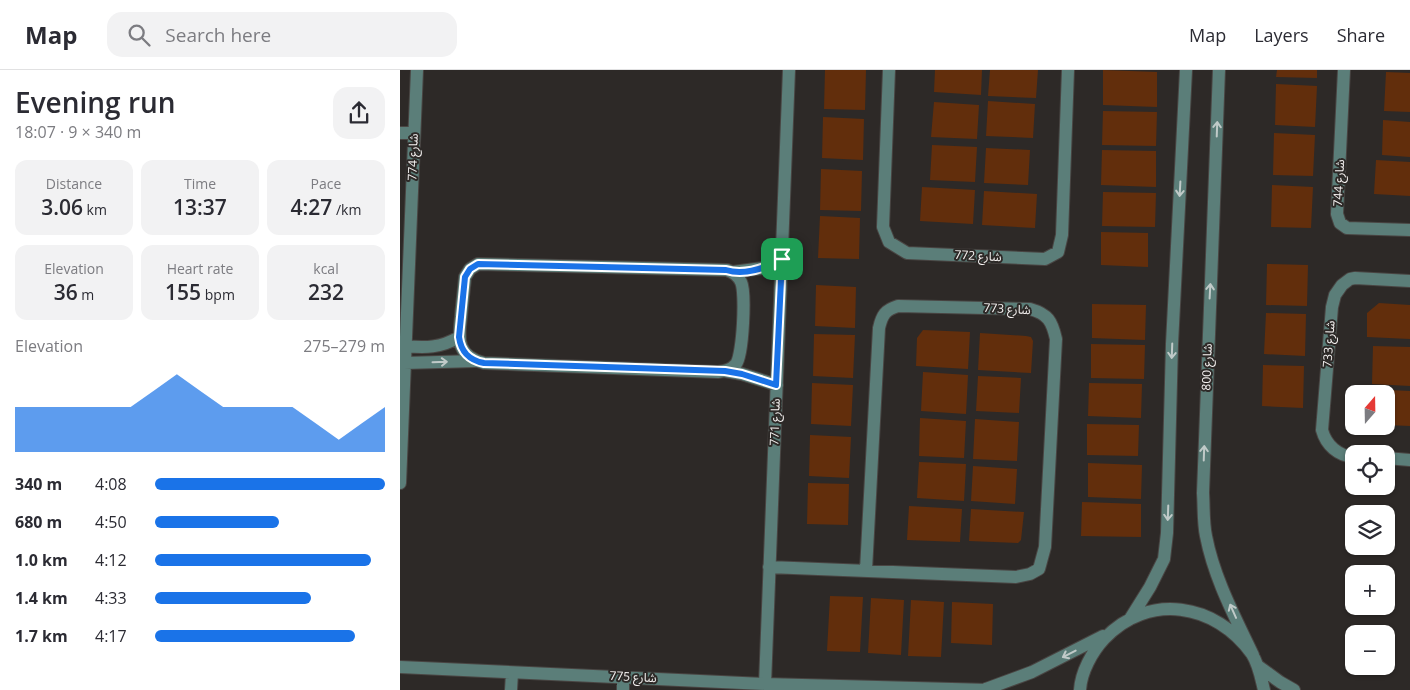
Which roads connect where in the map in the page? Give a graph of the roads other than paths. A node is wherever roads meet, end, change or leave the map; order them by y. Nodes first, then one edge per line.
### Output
1 (417, 70) edge
2 (789, 70) edge
3 (888, 70) edge
4 (1068, 70) edge
5 (1186, 70) edge
6 (1219, 70) edge
7 (1344, 70) edge
8 (400, 133) edge
9 (414, 133) junction
10 (1410, 230) edge
11 (782, 259) junction
12 (733, 272) junction
13 (1410, 281) edge
14 (459, 337) junction
15 (405, 346) junction
16 (476, 361) junction
17 (404, 363) junction
18 (725, 371) junction
19 (776, 385) junction
20 (1345, 455) edge
21 (1395, 459) edge
22 (1410, 460) edge
23 (400, 483) edge
24 (769, 567) junction
25 (866, 570) junction
26 (1130, 619) junction
27 (1112, 631) junction
28 (1255, 661) junction
29 (400, 667) edge
30 (512, 673) junction
31 (623, 677) junction
32 (765, 684) junction
33 (511, 690) edge
34 (623, 690) edge
35 (987, 690) edge
36 (1080, 690) edge
37 (1264, 690) edge
38 (1294, 690) edge

1 - 9 street, شارع 774
2 - 11 street, شارع 771
3 - 4 street, شارع 772
5 -> 26 street
28 -> 6 street, شارع 800
7 - 10 street, شارع 744
8 - 9 street
9 - 15 street, شارع 774
11 - 12 street
11 - 19 street, شارع 771
12 - 14 street
12 - 18 street
13 - 20 street, شارع 733
14 - 15 street
14 - 16 street
15 - 17 street, شارع 774
17 -> 16 street
16 - 18 street
17 - 23 street, شارع 774
18 - 19 street
19 - 24 street, شارع 771
21 - 22 street
24 - 25 street, شارع 773
24 - 32 street, شارع 771
25 - 25 street, شارع 773
26 - 27 street
26 - 28 street
27 -> 35 street, شارع 775
27 - 36 street
28 - 37 street
28 - 38 street
29 - 30 street, شارع 775
30 - 31 street, شارع 775
30 - 33 street
31 - 32 street, شارع 775
31 - 34 street
32 - 35 street, شارع 775

